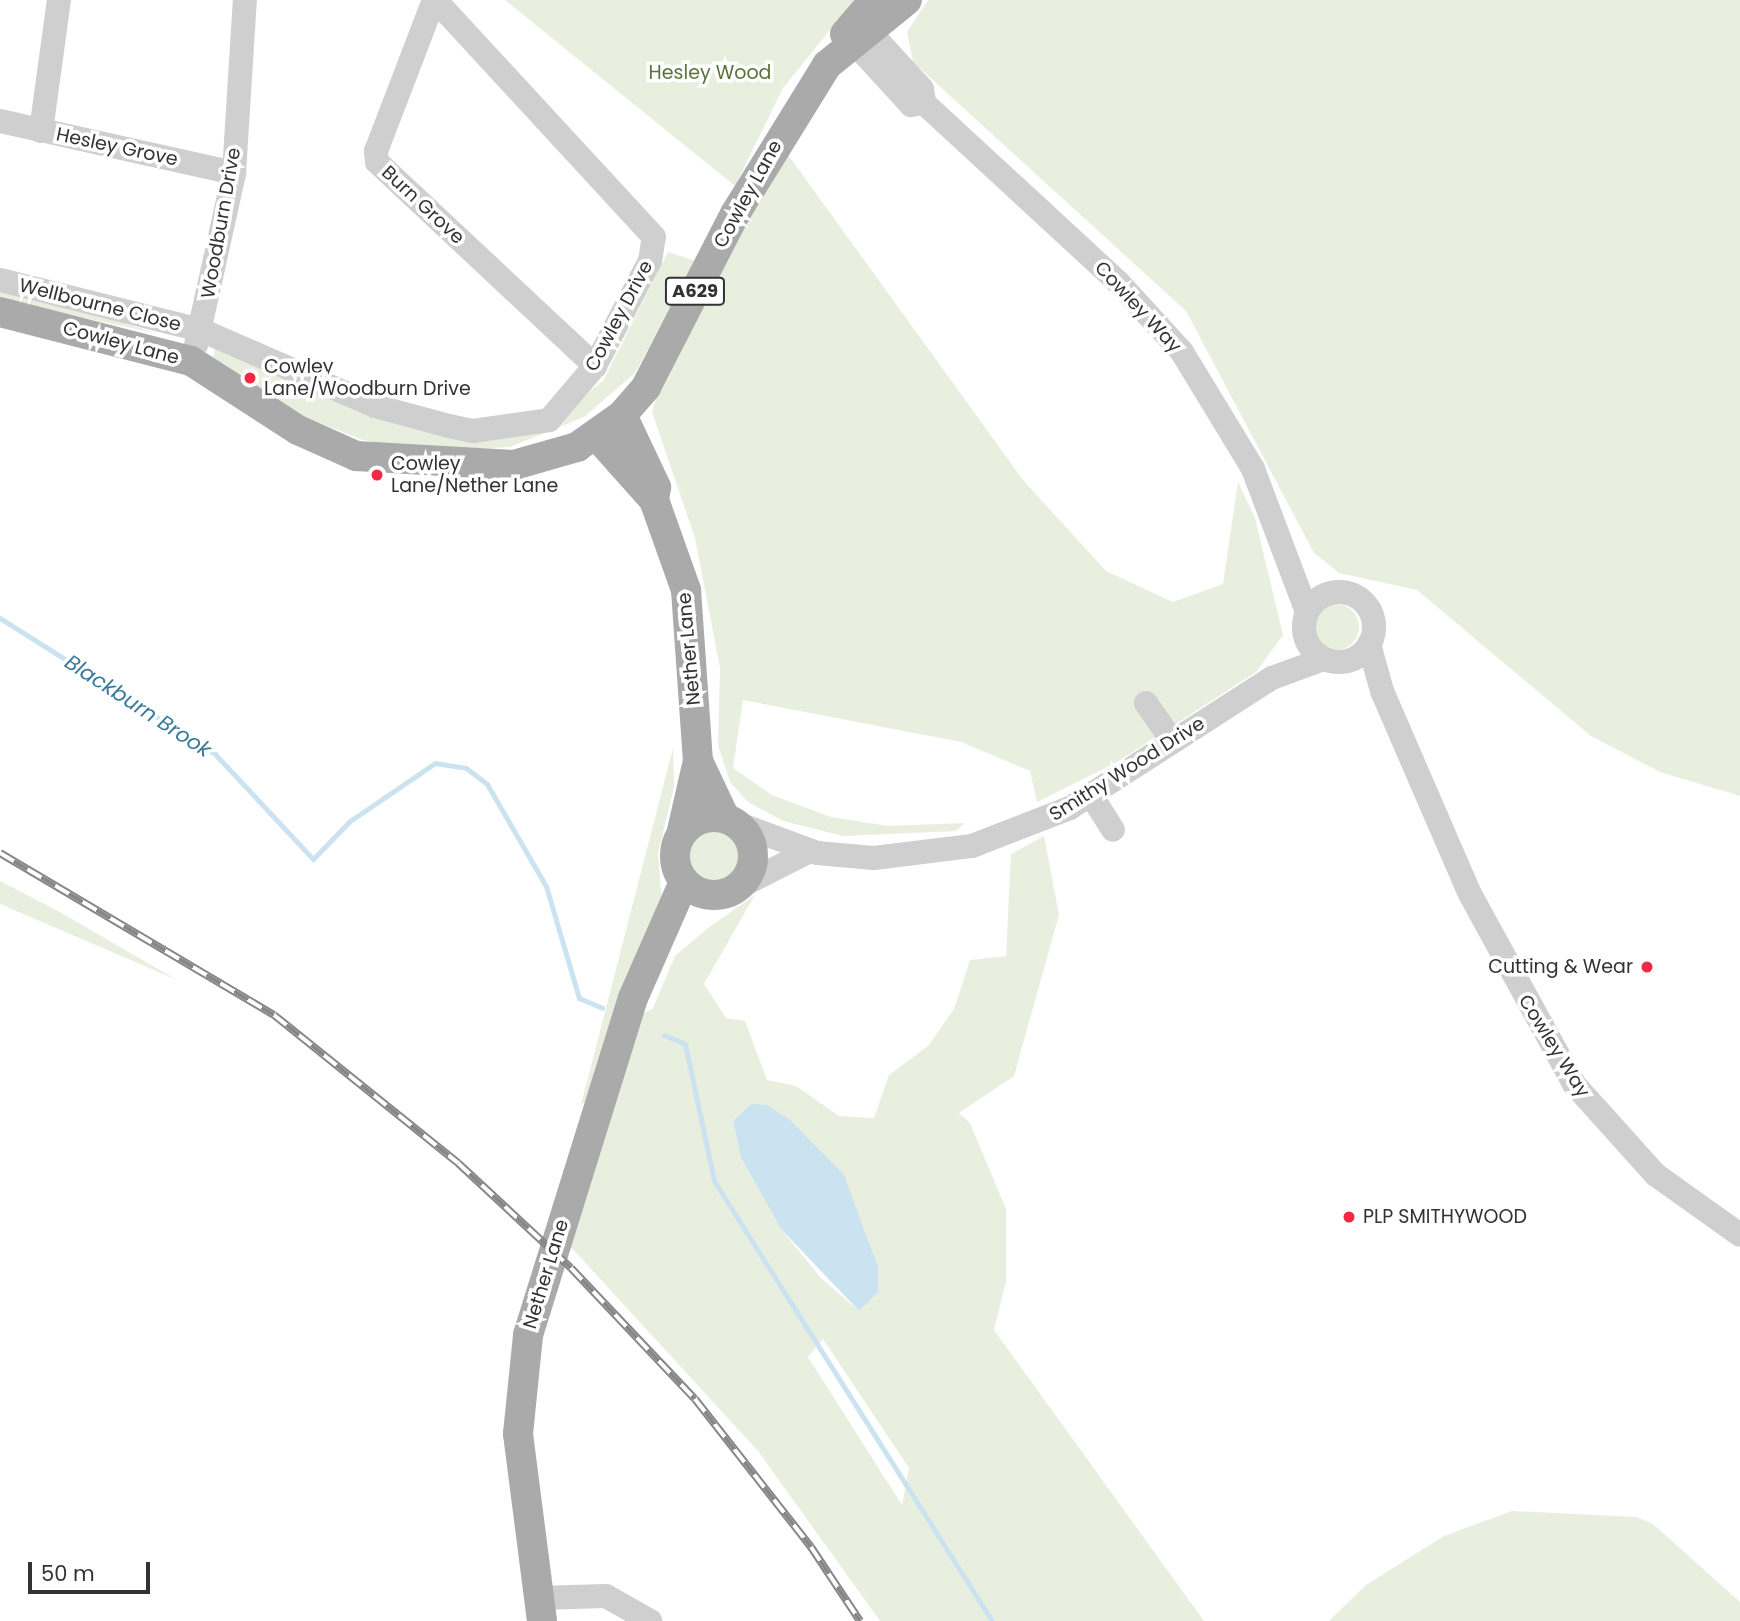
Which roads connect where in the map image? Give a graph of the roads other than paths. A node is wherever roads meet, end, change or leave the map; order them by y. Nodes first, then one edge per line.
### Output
1 (59, 0) edge
2 (245, 0) edge
3 (435, 0) edge
4 (907, 0) edge
5 (856, 30) edge
6 (0, 121) edge
7 (41, 131) junction
8 (234, 173) junction
9 (0, 280) edge
10 (0, 312) edge
11 (201, 330) junction
12 (191, 361) junction
13 (595, 366) junction
14 (622, 415) junction
15 (597, 436) junction
16 (654, 500) junction
17 (1290, 558) junction
18 (1330, 593) junction
19 (1305, 622) junction
20 (1369, 644) junction
21 (1335, 660) junction
22 (1272, 678) junction
23 (1382, 691) junction
24 (1146, 703) dead end
25 (1173, 743) junction
26 (698, 761) junction
27 (1091, 795) junction
28 (731, 821) junction
29 (1113, 830) dead end
30 (681, 835) junction
31 (808, 852) junction
32 (684, 882) junction
33 (732, 891) junction
34 (662, 943) junction
35 (1740, 1236) edge
36 (540, 1609) edge
37 (650, 1621) edge

1 - 7 street
2 - 8 street, Woodburn Drive
3 - 13 street, Cowley Drive
3 - 13 street, Burn Grove
4 - 5 main road, Cowley Lane / A629
5 - 14 main road, Cowley Lane / A629
5 - 17 street, Cowley Way
6 - 7 street, Hesley Grove
7 - 8 street, Hesley Grove
8 - 11 street, Woodburn Drive
9 - 11 street, Wellbourne Close
10 - 12 main road, Cowley Lane / A629
11 - 12 street, Woodburn Drive
11 - 13 street, Cowley Drive
12 - 15 main road, Cowley Lane / A629
14 - 15 main road, Cowley Lane / A629
14 - 16 main road, Nether Lane
15 - 16 main road, Nether Lane
16 - 26 main road, Nether Lane
17 - 18 street, Cowley Way
17 - 19 street, Cowley Way
18 - 19 street
18 - 20 street
19 - 21 street
19 - 22 street, Smithy Wood Drive
20 - 21 street
20 - 23 street, Cowley Way
21 - 22 street, Smithy Wood Drive
21 - 23 street, Cowley Way
22 - 25 street, Smithy Wood Drive
23 - 35 street, Cowley Way
24 - 25 street
25 - 27 street, Smithy Wood Drive
26 - 28 main road, Nether Lane
26 - 30 main road, Nether Lane
27 - 29 street
27 - 31 street, Smithy Wood Drive
28 - 30 main road
28 - 31 street, Smithy Wood Drive
28 - 33 main road
30 - 32 main road
31 - 33 street
32 - 33 main road
32 - 34 main road, Nether Lane
33 - 34 main road, Nether Lane
34 - 36 main road, Nether Lane
36 - 37 street

